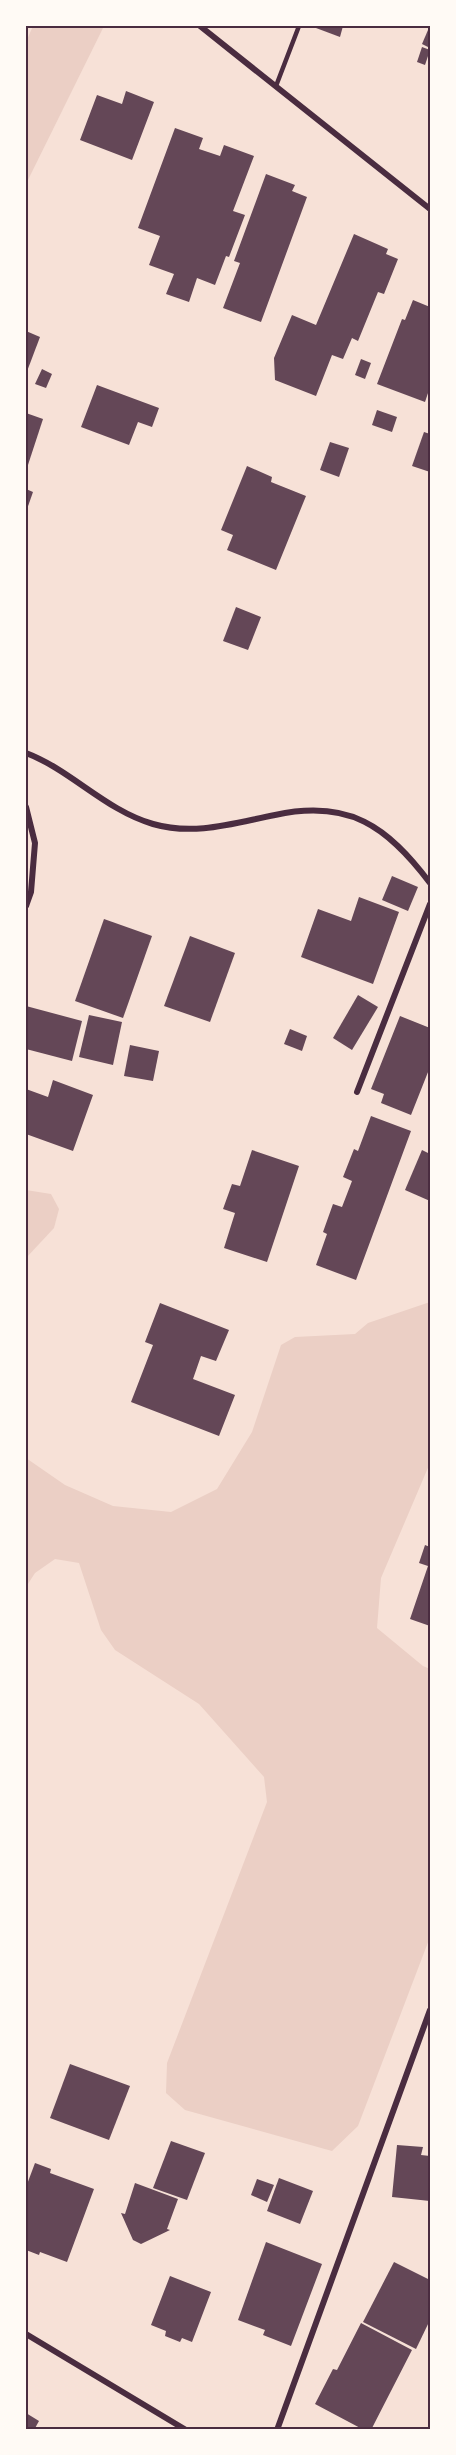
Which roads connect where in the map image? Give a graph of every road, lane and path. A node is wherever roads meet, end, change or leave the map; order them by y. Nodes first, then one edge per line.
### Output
1 (200, 26) edge
2 (299, 26) edge
3 (276, 86) junction
4 (430, 209) edge
5 (26, 753) edge
6 (26, 807) edge
7 (430, 883) edge
8 (430, 904) edge
9 (26, 906) edge
10 (357, 1092) dead end
11 (430, 2010) edge
12 (26, 2334) edge
13 (186, 2430) edge
14 (277, 2430) edge

1 - 3 street
2 - 3 lane
3 - 4 street
5 - 7 street
6 - 9 street
8 - 10 street
11 - 14 street
12 - 13 street

